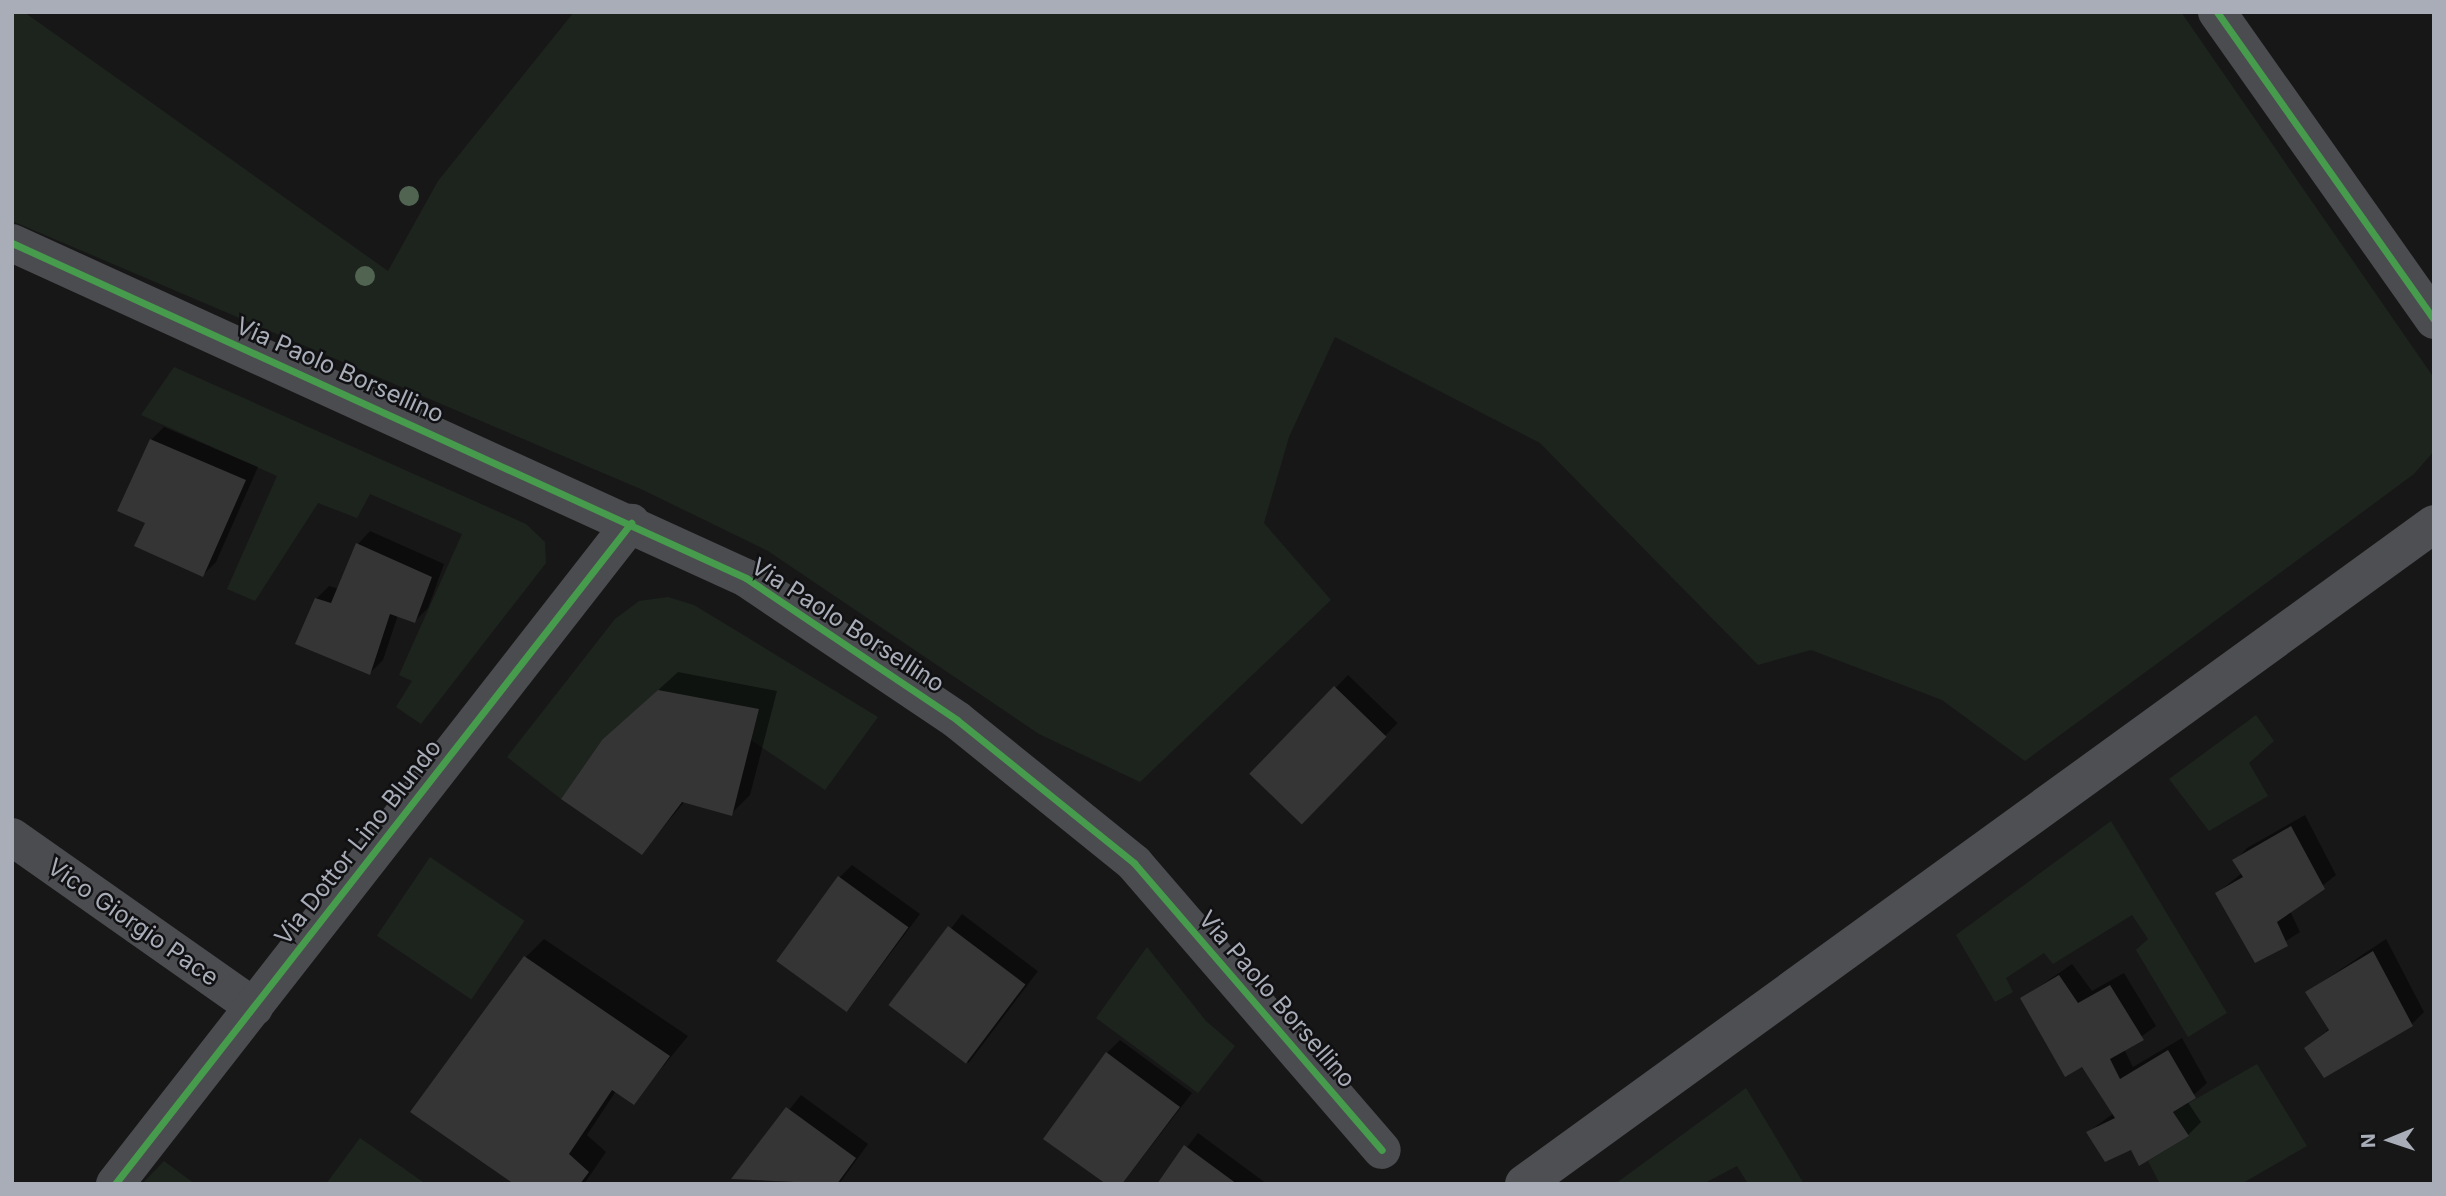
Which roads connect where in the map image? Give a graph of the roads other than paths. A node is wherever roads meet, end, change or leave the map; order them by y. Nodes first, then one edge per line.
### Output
1 (2217, 12) edge
2 (12, 243) edge
3 (2434, 320) edge
4 (631, 523) junction
5 (2434, 524) edge
6 (12, 837) edge
7 (254, 1007) junction
8 (1382, 1150) dead end
9 (115, 1184) edge
10 (1524, 1184) edge

1 - 3 street
2 - 4 street, Via Paolo Borsellino
4 - 7 street, Via Dottor Lino Blundo
4 - 8 street, Via Paolo Borsellino
5 - 10 main road
6 - 7 street, Vico Giorgio Pace
7 - 9 street, Via Dottor Lino Blundo

